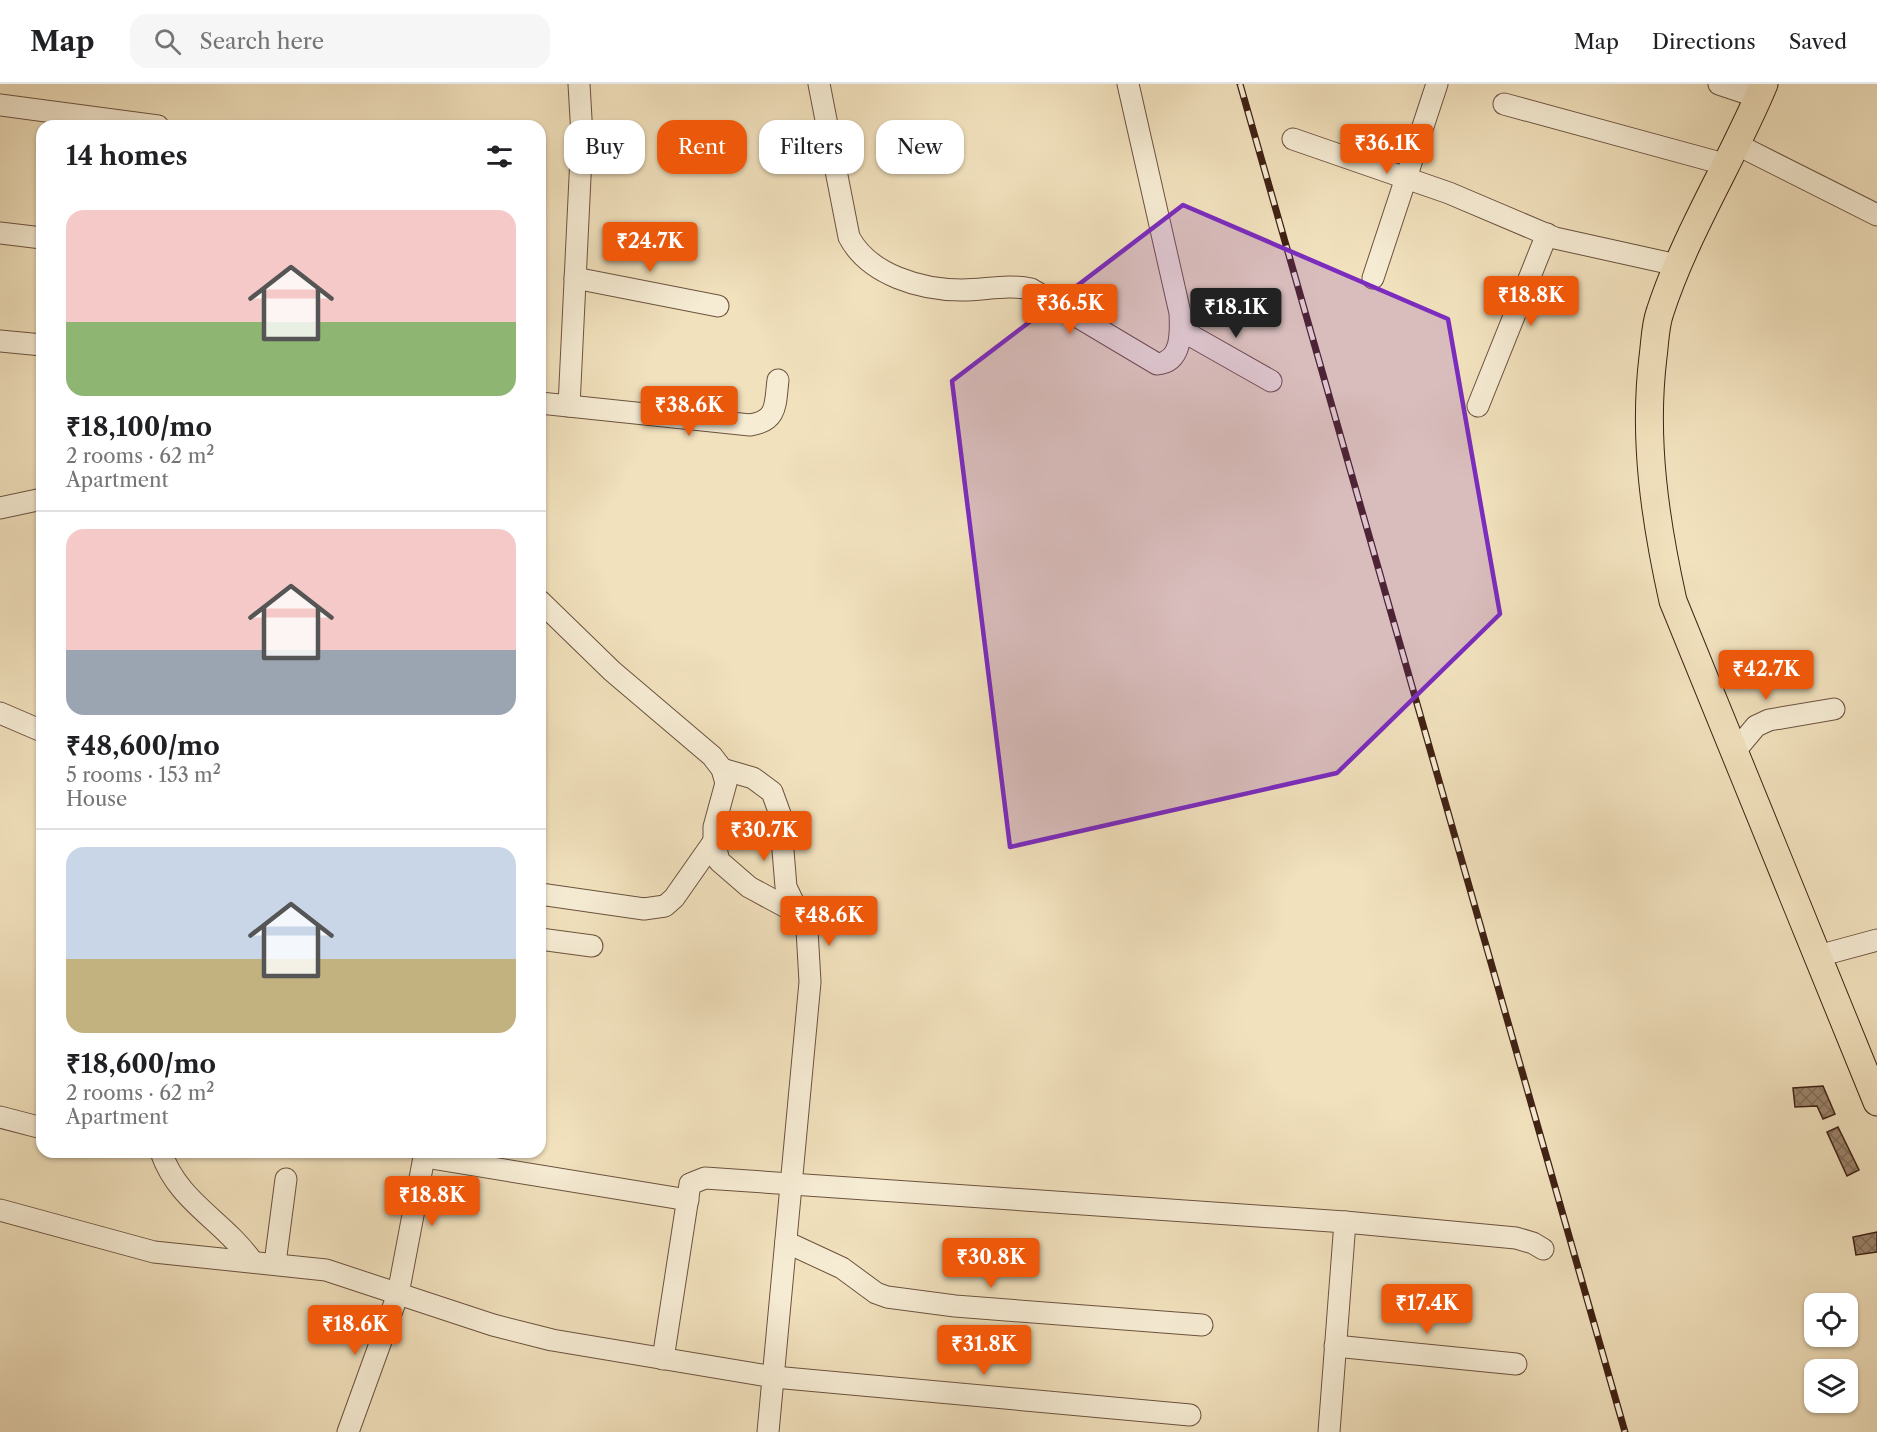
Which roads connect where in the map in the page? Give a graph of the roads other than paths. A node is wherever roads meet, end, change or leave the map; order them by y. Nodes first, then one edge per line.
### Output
1 (579, 84) edge
2 (819, 84) edge
3 (1128, 84) edge
4 (1437, 84) edge
5 (1719, 84) edge
6 (1761, 90) edge
7 (1504, 104) dead end
8 (0, 105) edge
9 (113, 120) edge
10 (1293, 139) dead end
11 (1729, 154) junction
12 (1406, 178) junction
13 (1877, 215) edge
14 (0, 233) edge
15 (1547, 234) junction
16 (36, 237) edge
17 (1677, 265) junction
18 (575, 278) junction
19 (1373, 279) dead end
20 (718, 306) dead end
21 (1181, 330) junction
22 (0, 341) edge
23 (36, 344) edge
24 (778, 380) dead end
25 (1271, 381) dead end
26 (546, 404) edge
27 (569, 406) junction
28 (1478, 406) dead end
29 (36, 500) edge
30 (0, 508) edge
31 (546, 607) edge
32 (1834, 709) dead end
33 (0, 713) edge
34 (36, 728) edge
35 (1735, 751) junction
36 (722, 769) junction
37 (714, 841) junction
38 (546, 895) edge
39 (799, 914) junction
40 (546, 940) edge
41 (1877, 940) edge
42 (592, 946) dead end
43 (1818, 956) junction
44 (1877, 1102) edge
45 (0, 1117) edge
46 (36, 1126) edge
47 (163, 1158) edge
48 (424, 1158) edge
49 (448, 1158) edge
50 (286, 1179) dead end
51 (791, 1183) junction
52 (688, 1200) junction
53 (0, 1210) edge
54 (1345, 1222) junction
55 (786, 1242) junction
56 (1543, 1249) dead end
57 (252, 1261) junction
58 (275, 1263) junction
59 (398, 1294) junction
60 (1202, 1325) dead end
61 (1335, 1346) junction
62 (663, 1359) junction
63 (1516, 1364) dead end
64 (774, 1377) junction
65 (1190, 1414) dead end
66 (348, 1432) edge
67 (768, 1432) edge
68 (1329, 1432) edge

1 - 18 street
2 - 21 street
3 - 21 street
4 - 12 street
5 - 6 street
6 - 11 main road
7 - 11 street
8 - 9 street
10 - 12 street
11 - 13 street
11 - 17 main road
12 - 15 street
12 - 19 street
14 - 16 street
15 - 17 street
15 - 28 street
17 - 35 main road
18 - 20 street
18 - 27 street
21 - 25 street
22 - 23 street
24 - 27 street
26 - 27 street
29 - 30 street
31 - 36 street
32 - 35 street
33 - 34 street
35 - 43 main road
36 - 37 street
36 - 39 street
37 - 38 street
37 - 39 street
39 - 51 street
40 - 42 street
41 - 43 street
43 - 44 main road
45 - 46 street
47 - 57 street
48 - 59 street
49 - 52 street
50 - 58 street
51 - 52 street
51 - 54 street
51 - 55 street
52 - 62 street
53 - 57 street
54 - 56 street
54 - 61 street
55 - 60 street
55 - 64 street
57 - 58 street
58 - 59 street
59 - 62 street
59 - 66 street
61 - 63 street
61 - 68 street
62 - 64 street
64 - 65 street
64 - 67 street

